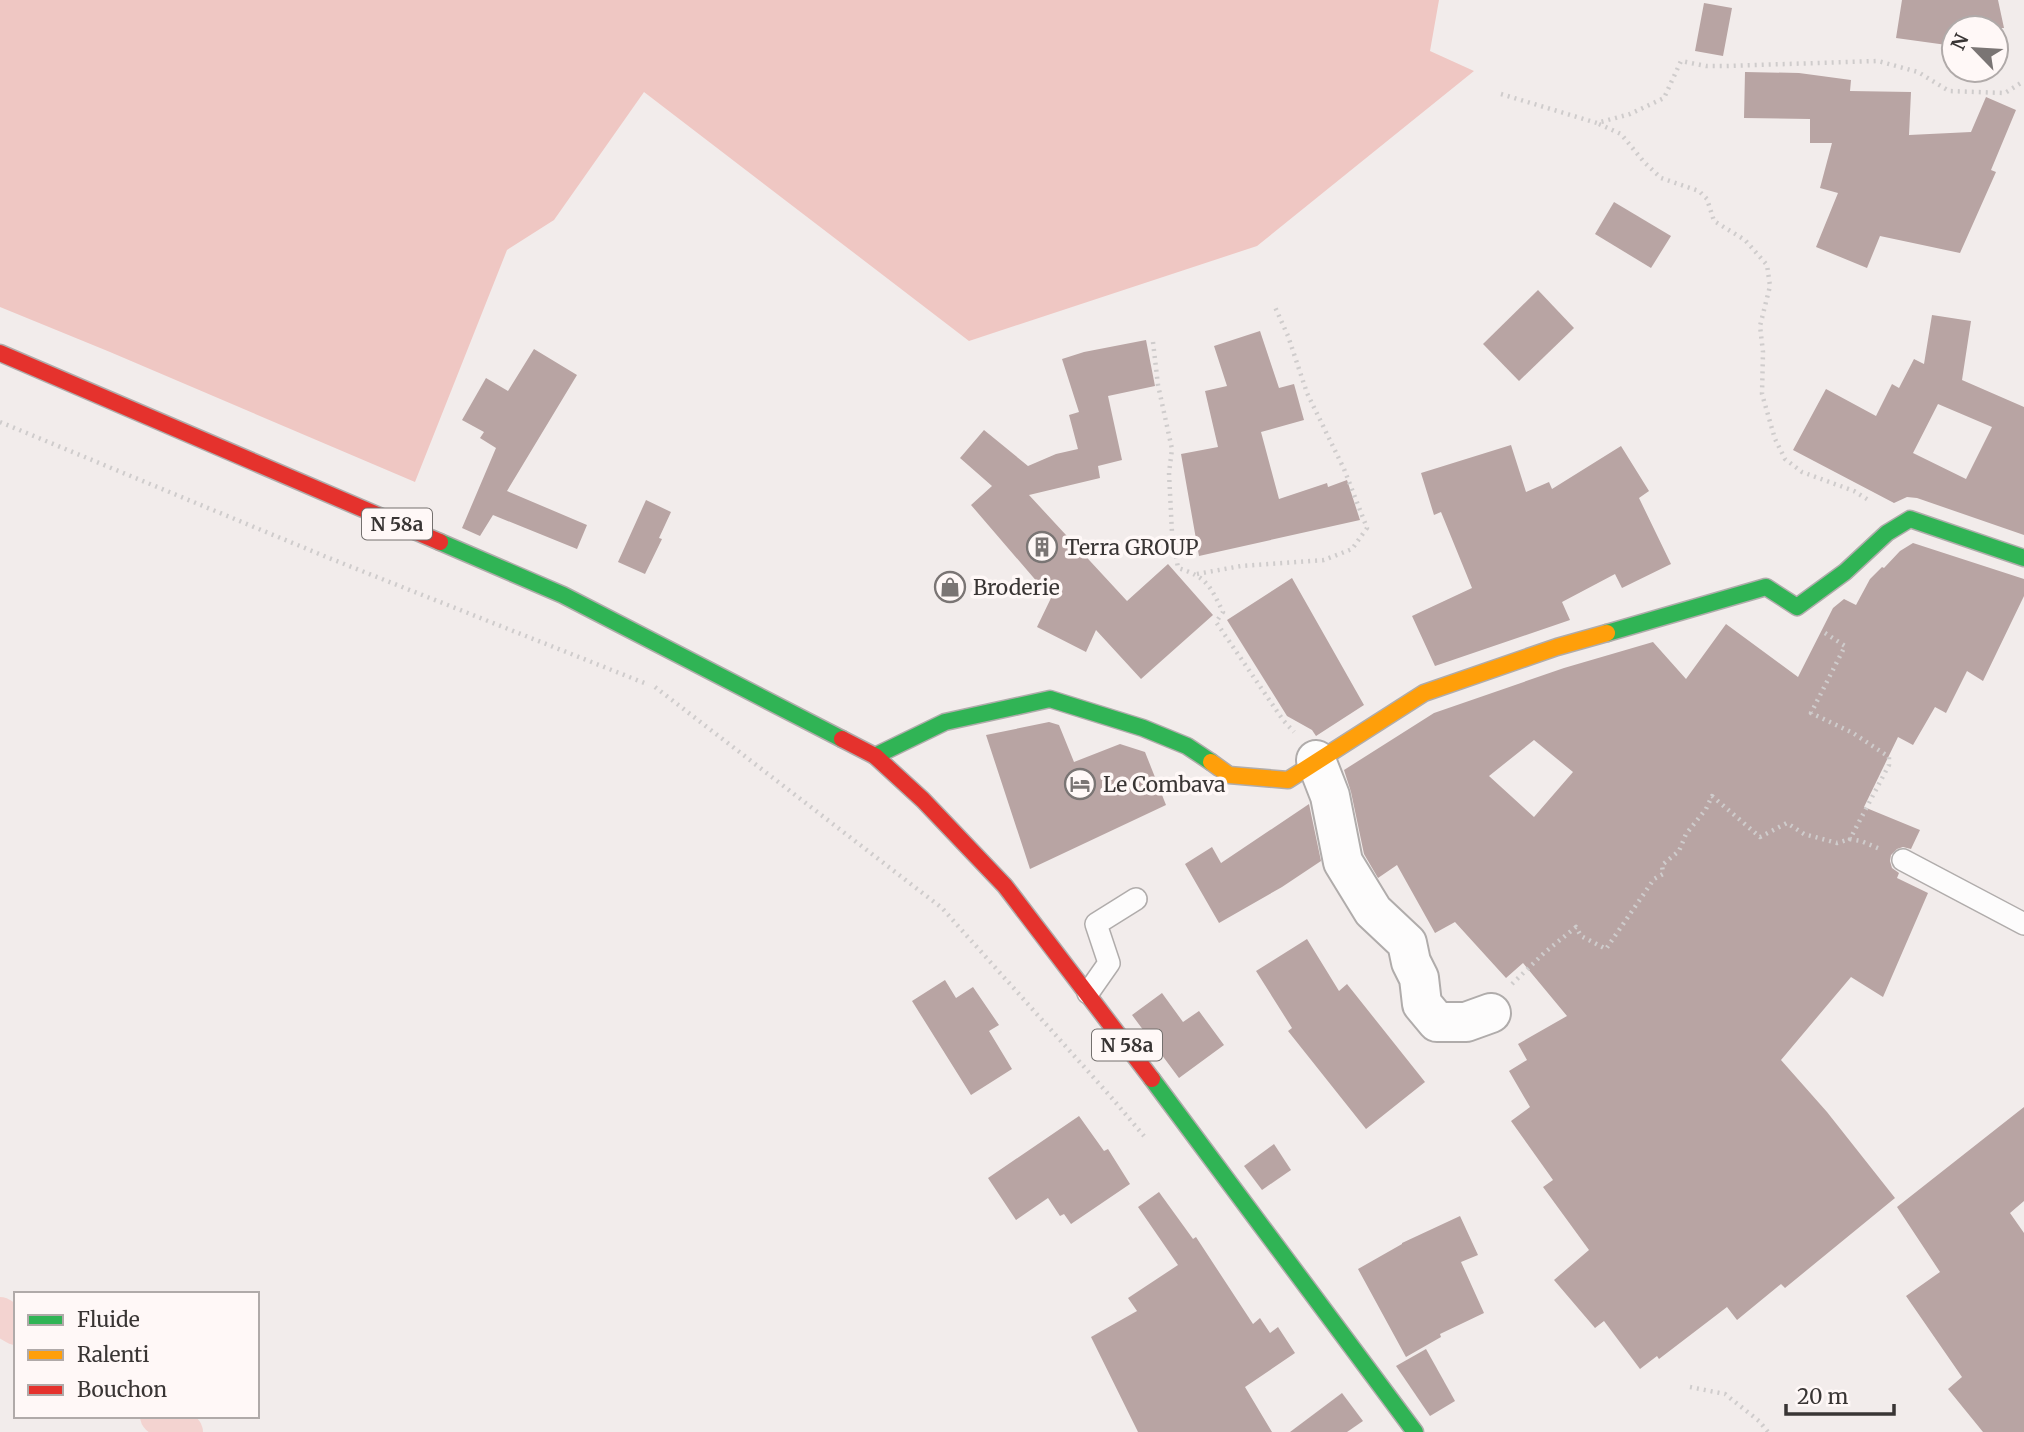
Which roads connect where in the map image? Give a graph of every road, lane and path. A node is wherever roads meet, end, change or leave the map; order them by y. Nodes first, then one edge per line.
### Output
1 (2024, 81) edge
2 (1501, 94) dead end
3 (1597, 123) junction
4 (1275, 307) dead end
5 (1153, 342) dead end
6 (0, 353) edge
7 (0, 422) edge
8 (1902, 524) junction
9 (2024, 558) edge
10 (1196, 574) junction
11 (1797, 607) junction
12 (875, 756) junction
13 (1316, 760) junction
14 (1850, 839) junction
15 (1903, 860) joint
16 (1136, 899) dead end
17 (2024, 924) edge
18 (1088, 993) junction
19 (1491, 1013) joint
20 (1146, 1139) dead end
21 (1690, 1387) dead end
22 (1415, 1432) edge
23 (1768, 1432) edge

1 - 3 path
2 - 3 path
3 - 8 path
4 - 10 path
5 - 10 path
6 - 12 main road, N 58a
7 - 20 path
8 - 9 main road
8 - 11 main road
10 - 13 path
11 - 13 main road
11 - 14 path
12 - 13 main road
12 - 18 main road, N 58a
13 - 19 street
14 - 15 path
14 - 19 path
15 - 17 lane
16 - 18 lane
18 - 22 main road, N 58a
21 - 23 path

